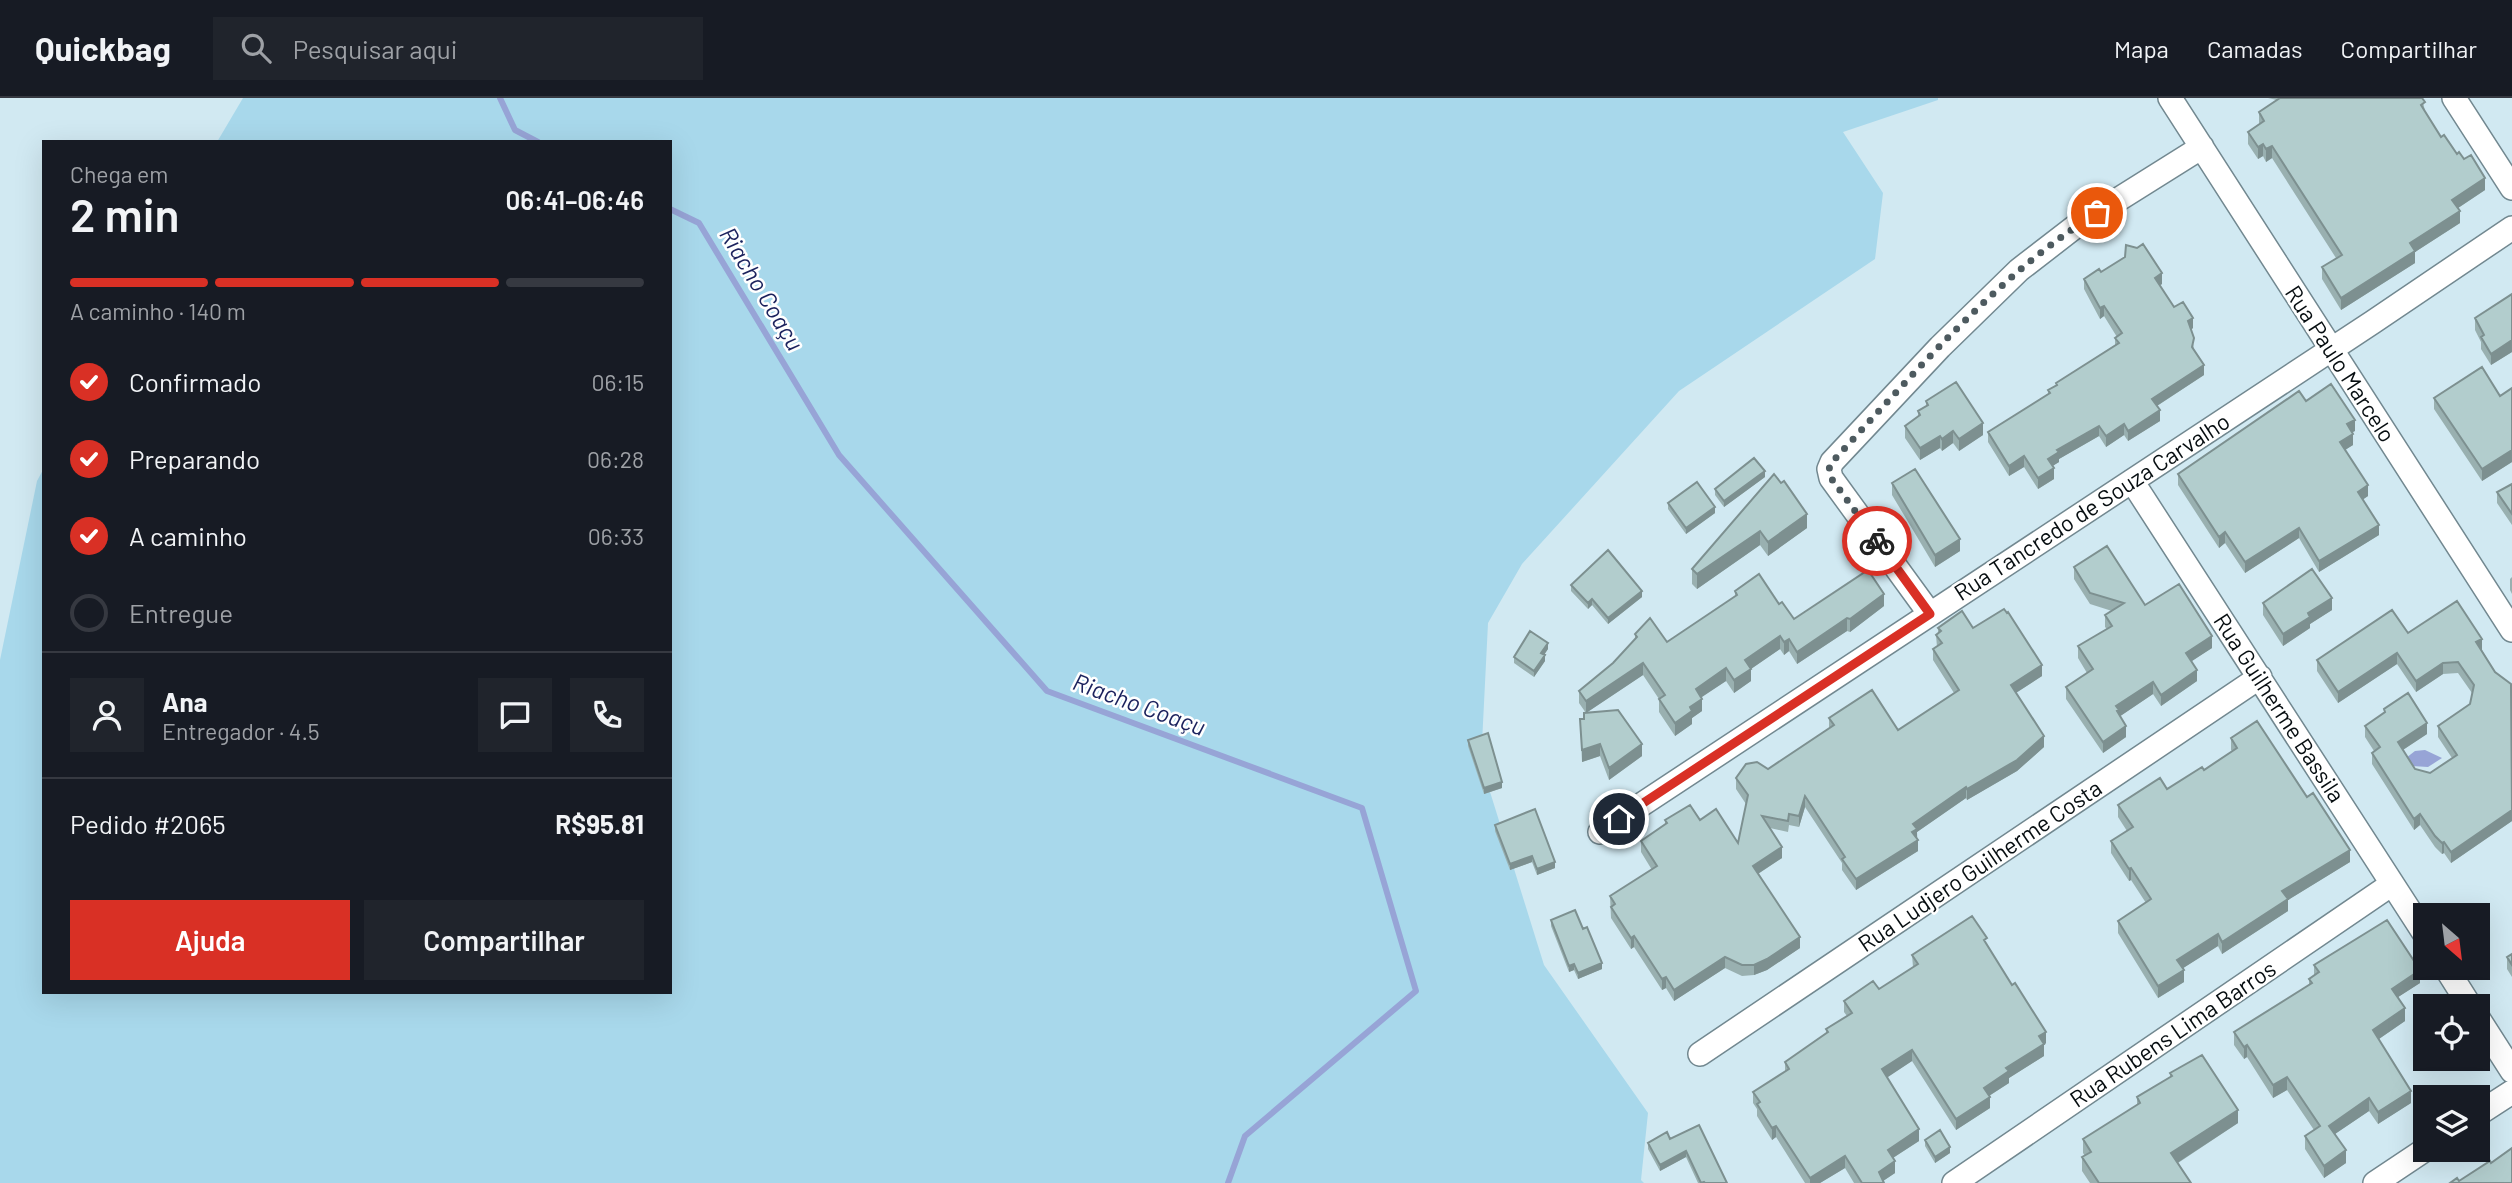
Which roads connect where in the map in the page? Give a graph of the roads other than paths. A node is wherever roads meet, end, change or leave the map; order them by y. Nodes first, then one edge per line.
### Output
1 (2170, 98) edge
2 (2454, 98) edge
3 (2202, 147) junction
4 (2512, 188) edge
5 (2512, 228) edge
6 (2330, 349) junction
7 (2132, 481) junction
8 (1930, 614) junction
9 (2512, 630) edge
10 (2260, 677) junction
11 (1600, 832) dead end
12 (2392, 884) junction
13 (2413, 916) edge
14 (2490, 1037) edge
15 (1700, 1054) dead end
16 (2512, 1071) edge
17 (2512, 1092) edge
18 (2490, 1106) edge
19 (2413, 1158) edge
20 (1954, 1183) edge
21 (2375, 1183) edge

1 - 3 street, Rua Paulo Marcelo
2 - 4 street
3 - 6 street, Rua Paulo Marcelo
3 - 8 street
5 - 6 street, Rua Tancredo de Souza Carvalho
6 - 7 street, Rua Tancredo de Souza Carvalho
6 - 9 street, Rua Paulo Marcelo
7 - 8 street, Rua Tancredo de Souza Carvalho
7 - 10 street, Rua Guilherme Bassila
8 - 11 street, Rua Tancredo de Souza Carvalho
10 - 12 street, Rua Guilherme Bassila
10 - 15 street, Rua Ludjero Guilherme Costa
12 - 13 street, Rua Guilherme Bassila
12 - 20 street, Rua Rubens Lima Barros
14 - 16 street
17 - 18 street
19 - 21 street

